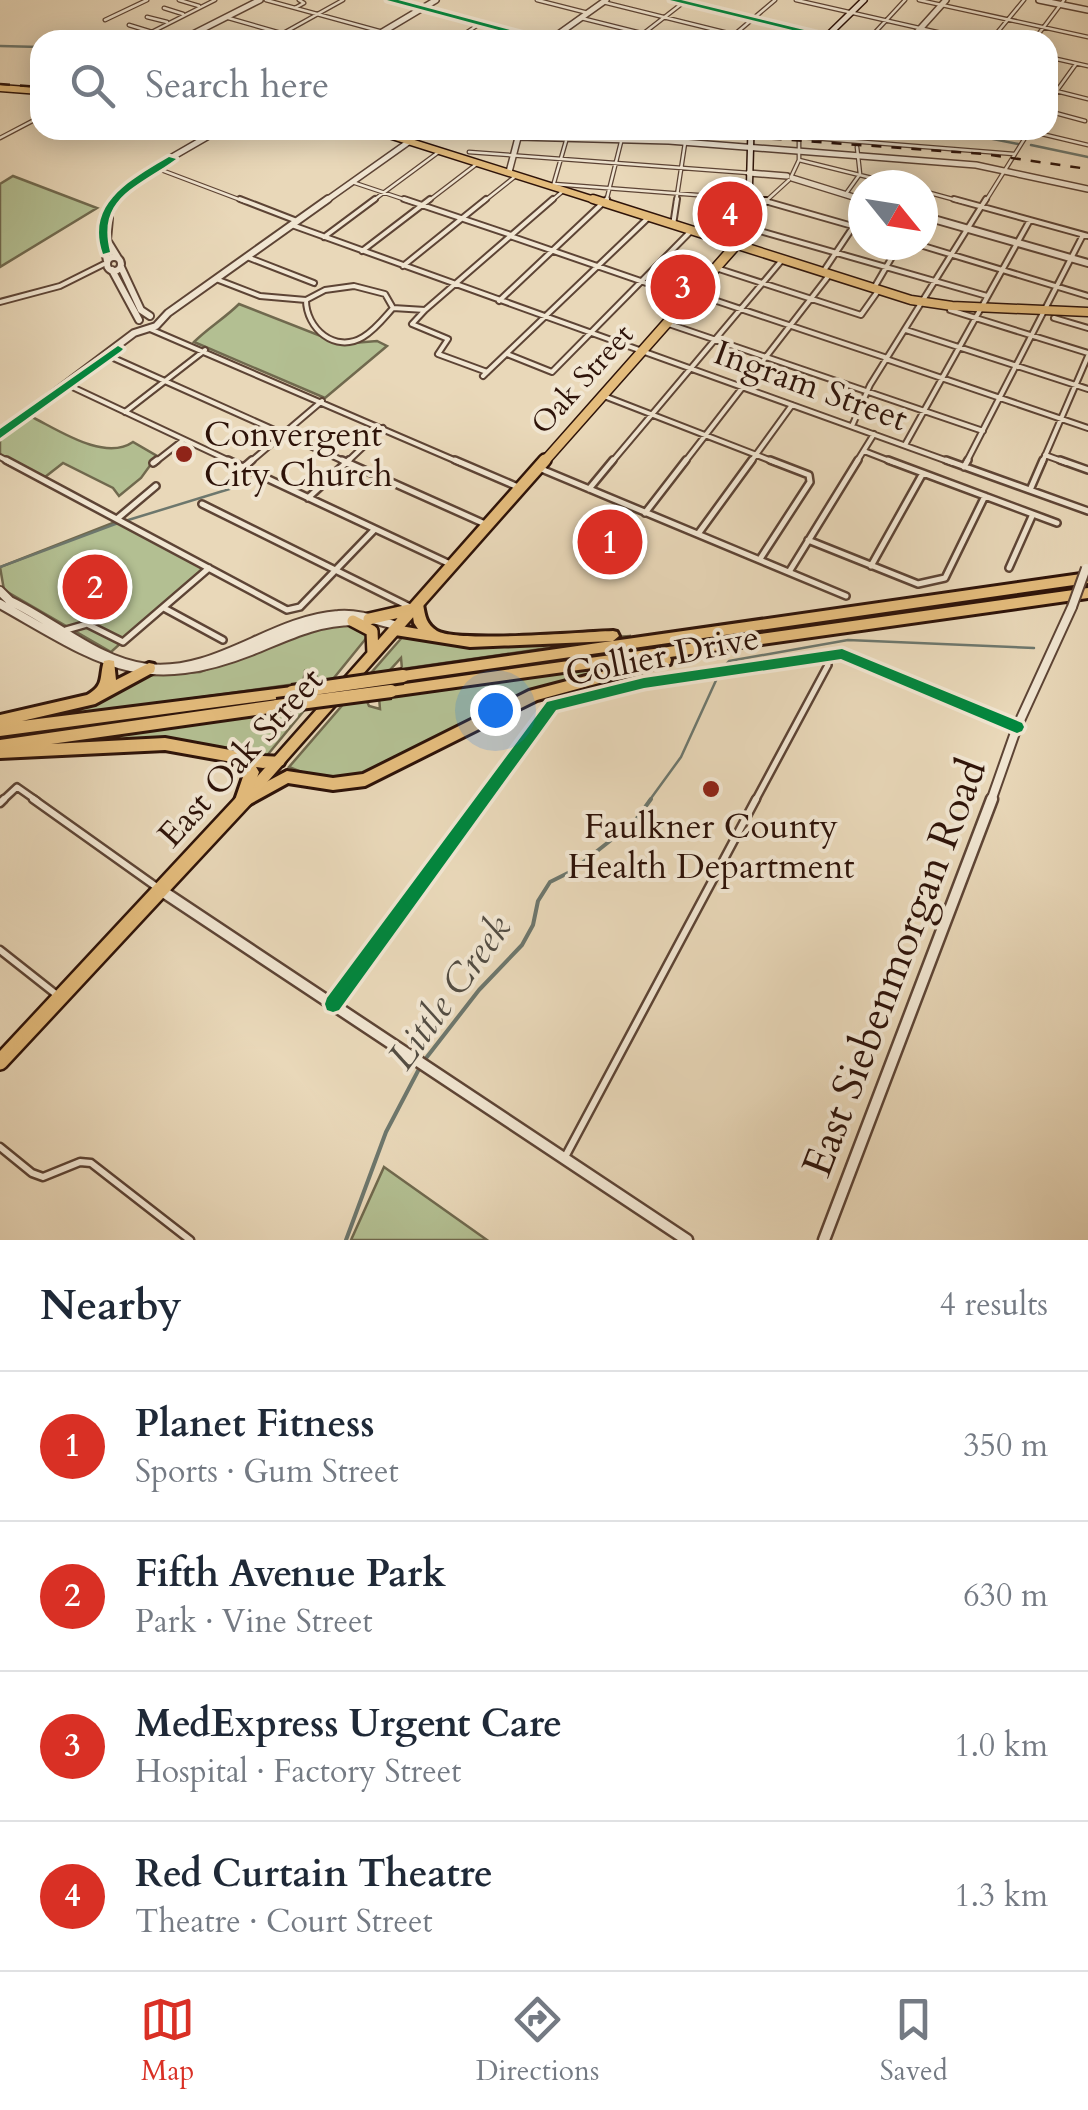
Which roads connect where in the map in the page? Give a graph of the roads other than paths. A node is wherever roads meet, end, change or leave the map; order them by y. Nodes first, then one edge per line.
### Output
1 (147, 0) edge
2 (178, 0) edge
3 (215, 0) edge
4 (234, 0) edge
5 (263, 0) edge
6 (299, 0) edge
7 (343, 0) edge
8 (390, 0) edge
9 (436, 0) edge
10 (537, 0) edge
11 (673, 0) edge
12 (775, 0) edge
13 (796, 0) edge
14 (864, 0) edge
15 (906, 0) edge
16 (919, 0) edge
17 (1024, 0) edge
18 (1040, 0) edge
19 (551, 1) edge
20 (605, 1) edge
21 (685, 1) edge
22 (944, 2) edge
23 (1062, 2) edge
24 (250, 5) junction
25 (202, 6) junction
26 (164, 8) dead end
27 (295, 8) junction
28 (422, 8) junction
29 (1088, 10) edge
30 (851, 12) junction
31 (588, 13) junction
32 (318, 14) junction
33 (186, 15) junction
34 (147, 16) dead end
35 (226, 17) junction
36 (581, 18) junction
37 (664, 18) junction
38 (753, 19) junction
39 (1008, 19) junction
40 (105, 20) dead end
41 (886, 20) junction
42 (170, 23) junction
43 (481, 24) junction
44 (128, 25) dead end
45 (1043, 27) junction
46 (920, 28) junction
47 (145, 30) edge
48 (156, 30) edge
49 (200, 30) edge
50 (269, 30) edge
51 (289, 30) edge
52 (376, 30) edge
53 (386, 30) edge
54 (471, 30) edge
55 (506, 30) edge
56 (563, 30) edge
57 (628, 30) edge
58 (649, 30) edge
59 (714, 30) edge
60 (741, 30) edge
61 (795, 30) edge
62 (833, 30) edge
63 (877, 30) edge
64 (929, 30) edge
65 (999, 30) edge
66 (1041, 30) edge
67 (1056, 30) edge
68 (1058, 30) edge
69 (1088, 37) edge
70 (1058, 60) edge
71 (1076, 64) junction
72 (1088, 66) edge
73 (0, 88) edge
74 (1058, 88) edge
75 (30, 90) edge
76 (1058, 91) edge
77 (1088, 98) edge
78 (1058, 114) edge
79 (1085, 121) dead end
80 (30, 122) edge
81 (1058, 137) edge
82 (0, 138) edge
83 (203, 140) edge
84 (404, 140) edge
85 (517, 140) edge
86 (566, 140) edge
87 (622, 140) edge
88 (643, 140) edge
89 (750, 140) edge
90 (799, 140) edge
91 (846, 140) edge
92 (1022, 140) edge
93 (410, 142) junction
94 (686, 142) junction
95 (1088, 144) edge
96 (857, 147) dead end
97 (749, 148) junction
98 (440, 151) junction
99 (468, 152) dead end
100 (799, 152) junction
101 (1014, 154) junction
102 (511, 155) junction
103 (858, 156) junction
104 (562, 159) junction
105 (799, 160) junction
106 (478, 162) junction
107 (617, 163) junction
108 (156, 168) junction
109 (682, 168) junction
110 (860, 170) edge
111 (1005, 170) junction
112 (511, 171) junction
113 (848, 171) edge
114 (749, 173) junction
115 (787, 178) junction
116 (352, 182) junction
117 (554, 185) junction
118 (612, 188) junction
119 (1088, 189) edge
120 (564, 190) junction
121 (848, 190) edge
122 (384, 192) junction
123 (680, 194) junction
124 (845, 194) junction
125 (848, 195) edge
126 (938, 195) edge
127 (766, 201) junction
128 (606, 203) junction
129 (748, 203) junction
130 (421, 205) junction
131 (112, 207) junction
132 (982, 207) junction
133 (649, 217) junction
134 (462, 218) junction
135 (938, 220) edge
136 (1030, 220) junction
137 (294, 223) junction
138 (848, 224) edge
139 (673, 225) junction
140 (746, 227) junction
141 (968, 229) junction
142 (692, 231) junction
143 (848, 235) edge
144 (511, 236) junction
145 (1086, 236) edge
146 (324, 237) junction
147 (1017, 243) junction
148 (736, 245) junction
149 (938, 250) edge
150 (362, 251) junction
151 (553, 251) junction
152 (837, 251) junction
153 (952, 254) junction
154 (247, 257) junction
155 (1072, 258) junction
156 (782, 260) junction
157 (890, 260) edge
158 (1088, 263) edge
159 (887, 265) junction
160 (110, 266) junction
161 (403, 266) junction
162 (598, 266) junction
163 (716, 268) junction
164 (1002, 270) junction
165 (826, 273) junction
166 (216, 279) junction
167 (936, 280) junction
168 (642, 282) junction
169 (314, 283) dead end
170 (762, 283) junction
171 (454, 285) junction
172 (1057, 286) junction
173 (876, 289) junction
174 (691, 295) junction
175 (988, 296) junction
176 (1088, 296) edge
177 (810, 298) junction
178 (306, 300) junction
179 (499, 301) junction
180 (0, 302) edge
181 (923, 302) junction
182 (393, 308) junction
183 (740, 308) junction
184 (981, 308) junction
185 (134, 310) junction
186 (425, 310) junction
187 (950, 310) dead end
188 (1043, 311) junction
189 (1088, 313) edge
190 (544, 318) junction
191 (975, 318) junction
192 (1054, 318) dead end
193 (138, 322) junction
194 (666, 323) junction
195 (154, 324) junction
196 (790, 325) junction
197 (1088, 328) edge
198 (906, 330) junction
199 (126, 335) junction
200 (589, 335) junction
201 (1032, 336) junction
202 (716, 340) junction
203 (958, 347) junction
204 (205, 350) junction
205 (641, 350) junction
206 (506, 354) junction
207 (1088, 355) edge
208 (109, 356) junction
209 (766, 356) junction
210 (887, 358) junction
211 (1016, 366) junction
212 (690, 368) junction
213 (940, 378) junction
214 (164, 381) junction
215 (1076, 384) junction
216 (68, 385) junction
217 (742, 387) junction
218 (1088, 389) edge
219 (868, 391) junction
220 (601, 395) junction
221 (1000, 398) junction
222 (322, 401) junction
223 (792, 405) junction
224 (923, 410) junction
225 (125, 412) junction
226 (652, 414) junction
227 (1061, 418) junction
228 (852, 426) junction
229 (383, 428) junction
230 (1088, 428) edge
231 (0, 431) edge
232 (983, 431) junction
233 (284, 433) junction
234 (706, 434) junction
235 (874, 434) junction
236 (184, 440) junction
237 (905, 445) junction
238 (864, 451) junction
239 (758, 454) junction
240 (1045, 455) junction
241 (0, 457) edge
242 (347, 462) junction
243 (153, 463) dead end
244 (536, 467) junction
245 (964, 467) junction
246 (244, 468) junction
247 (1088, 470) edge
248 (923, 473) junction
249 (156, 486) dead end
250 (518, 487) junction
251 (589, 489) junction
252 (1030, 490) junction
253 (984, 496) junction
254 (308, 498) junction
255 (202, 504) dead end
256 (1088, 511) edge
257 (646, 512) junction
258 (1033, 514) junction
259 (122, 520) junction
260 (1057, 523) dead end
261 (486, 524) junction
262 (374, 530) junction
263 (698, 534) junction
264 (808, 540) junction
265 (760, 560) junction
266 (452, 564) junction
267 (871, 566) junction
268 (208, 568) junction
269 (1009, 568) dead end
270 (336, 570) junction
271 (1088, 570) edge
272 (789, 572) junction
273 (0, 591) edge
274 (1088, 593) edge
275 (846, 596) dead end
276 (0, 604) edge
277 (415, 606) junction
278 (164, 608) junction
279 (369, 619) junction
280 (353, 621) junction
281 (397, 628) junction
282 (66, 630) junction
283 (705, 631) junction
284 (439, 637) junction
285 (222, 640) dead end
286 (738, 642) junction
287 (372, 656) junction
288 (828, 656) junction
289 (109, 665) junction
290 (142, 670) junction
291 (90, 700) junction
292 (0, 721) edge
293 (1017, 727) junction
294 (0, 730) edge
295 (0, 750) edge
296 (217, 753) junction
297 (280, 759) junction
298 (296, 777) junction
299 (0, 803) edge
300 (241, 803) junction
301 (159, 889) junction
302 (0, 950) edge
303 (59, 996) junction
304 (333, 1004) junction
305 (0, 1062) edge
306 (0, 1147) edge
307 (564, 1158) junction
308 (190, 1240) edge
309 (687, 1240) edge
310 (824, 1240) edge

1 - 40 street
2 - 25 street
3 - 25 street
4 - 24 street
5 - 24 street
5 - 27 street
6 - 27 street
7 - 32 street
8 - 28 street
9 - 28 street
10 - 19 street
11 - 21 street
12 - 38 street
13 - 30 street
14 - 30 main road
15 - 41 street
16 - 22 street
17 - 39 street
18 - 23 street
19 - 31 street
20 - 31 street
20 - 37 street
21 - 37 street
21 - 38 street
22 - 39 street
22 - 46 street
23 - 29 street
23 - 45 street
24 - 35 street
25 - 33 street
26 - 33 street
27 - 32 street
28 - 43 street
28 - 53 street
30 - 41 street
30 - 62 main road
31 - 36 street
32 - 51 street
32 - 52 street
33 - 42 street
34 - 42 street
35 - 49 street
35 - 50 street
36 - 56 street
36 - 57 street
37 - 58 street
37 - 59 street
38 - 60 street
38 - 61 street
39 - 45 street
39 - 65 street
41 - 46 street
41 - 63 street
42 - 48 street
43 - 54 street
43 - 55 street
44 - 47 street
45 - 66 street
45 - 67 street
46 - 64 street
68 - 69 street
70 - 71 street
71 - 72 street
71 - 74 street
73 - 75 main road
76 - 77 street
78 - 79 street
80 - 82 street
81 - 95 street
83 - 108 street
84 - 93 main road
85 - 102 street
86 - 104 street
87 - 107 street
88 - 94 street
89 - 97 main road, Oak Street
90 - 100 street
91 - 101 street
92 - 101 street
93 - 98 main road
93 - 116 street
94 - 97 street
94 - 109 street
96 - 103 street
97 - 100 street
97 - 114 main road, Oak Street
98 - 106 main road
98 - 122 street
99 - 102 street
100 - 103 street
100 - 105 street
101 - 111 street
102 - 104 street
102 - 112 street
103 - 110 street
103 - 111 street
104 - 107 street
104 - 117 street
105 - 113 street
105 - 115 street
106 - 112 main road
106 - 130 street
107 - 109 street
107 - 118 street
108 - 131 street
108 - 131 street
108 - 137 street, Ingram Street
109 - 114 street
109 - 123 street
111 - 119 street
111 - 132 street
112 - 117 main road
112 - 134 street
114 - 115 street
114 - 129 main road, Oak Street
115 - 124 street
115 - 127 street
116 - 122 street
116 - 137 street
117 - 118 street
117 - 120 main road
118 - 123 street
118 - 128 street
120 - 128 main road
120 - 144 street
121 - 124 street
122 - 130 street
122 - 146 street
123 - 129 street
123 - 139 street
124 - 125 street
126 - 132 street
127 - 129 main road
127 - 138 street
128 - 133 main road
128 - 151 street
129 - 140 main road, Oak Street
130 - 134 street
130 - 150 street
131 - 160 street
131 - 160 street
132 - 136 street
132 - 141 street
133 - 139 main road
133 - 162 street
134 - 144 street
134 - 161 street
135 - 141 street
136 - 145 street
136 - 147 street
137 - 146 street, Ingram Street
137 - 154 street
139 - 142 main road
140 - 148 main road, Oak Street
140 - 152 street
141 - 147 street
141 - 153 street
142 - 148 main road
142 - 168 street
143 - 152 street
144 - 151 street
144 - 171 street
145 - 155 street
146 - 150 street, Ingram Street
147 - 155 street
147 - 164 street
148 - 156 main road
148 - 163 highway, Oak Street
149 - 153 street
150 - 161 street, Ingram Street
151 - 162 street
151 - 179 street
152 - 159 street
152 - 165 street
153 - 164 street
153 - 167 street
154 - 166 street
154 - 169 street
155 - 158 street
155 - 172 street
156 - 165 main road
156 - 170 street
157 - 159 street
159 - 167 street
159 - 173 street
160 - 180 street
160 - 185 street
160 - 195 street
161 - 171 street, Ingram Street
162 - 168 street
162 - 190 street
163 - 170 street
163 - 174 highway, Oak Street
164 - 172 street
164 - 175 street
165 - 173 main road
165 - 177 street
166 - 178 street
166 - 195 street
167 - 175 street
167 - 181 street
168 - 174 street
168 - 200 street
170 - 177 street
170 - 183 street
171 - 179 street, Ingram Street
171 - 186 street
172 - 176 street
172 - 188 street
173 - 177 street
173 - 181 main road
174 - 183 street
174 - 194 highway, Oak Street
175 - 184 street
177 - 196 street
178 - 182 street
178 - 182 street
179 - 190 street, Ingram Street
181 - 184 main road
181 - 198 street
182 - 186 street
183 - 196 street
183 - 202 street
184 - 188 main road
184 - 191 street
185 - 193 street
185 - 199 street
186 - 206 street
187 - 191 street
188 - 189 main road
188 - 201 street
190 - 200 street, Ingram Street
190 - 206 street
191 - 201 street
191 - 203 street
192 - 197 street
193 - 195 street
193 - 195 street
193 - 199 street
194 - 202 street
194 - 205 highway, Oak Street
195 - 204 street
195 - 208 street
196 - 209 street
196 - 210 street
198 - 203 street
198 - 210 street
199 - 231 street
200 - 205 street, Ingram Street
200 - 206 street
201 - 207 street
201 - 211 street
202 - 209 street
202 - 212 street
203 - 211 street
203 - 213 street
204 - 214 street
204 - 222 street
205 - 212 street, Ingram Street
205 - 220 highway, Oak Street
207 - 215 street
208 - 214 street
208 - 216 street
209 - 217 street
209 - 219 street
210 - 213 street
210 - 219 street
211 - 215 street
211 - 221 street
212 - 217 street, Ingram Street
212 - 226 street
213 - 221 street
213 - 224 street
214 - 225 street
214 - 233 street
215 - 218 street
215 - 227 street
216 - 225 street
216 - 231 street
217 - 223 street, Ingram Street
217 - 234 street
219 - 224 street
219 - 228 street
220 - 226 street
220 - 244 highway, Oak Street
221 - 227 street
221 - 232 street
222 - 229 street
222 - 233 street
223 - 228 street, Ingram Street
223 - 239 street
224 - 232 street
224 - 237 street
225 - 236 street
226 - 234 street
226 - 251 street
227 - 230 street
227 - 240 street
228 - 235 street, Ingram Street
229 - 242 street
229 - 250 street
232 - 245 street
233 - 242 street
233 - 246 street
234 - 239 street
234 - 257 street
235 - 237 street, Ingram Street
235 - 238 street
236 - 243 street
236 - 246 street
237 - 245 street, Ingram Street
238 - 248 street
238 - 264 street
239 - 263 street
239 - 265 street
240 - 247 street
240 - 252 street
241 - 259 street
242 - 254 street
242 - 261 street
244 - 250 highway, Oak Street
244 - 251 street
245 - 252 street, Ingram Street
246 - 254 street
248 - 253 street
248 - 267 street
249 - 259 street
250 - 261 highway, East Oak Street
251 - 257 street
252 - 256 street, Ingram Street
253 - 258 street
253 - 267 street
254 - 262 street
255 - 270 street
257 - 263 street
258 - 260 street
258 - 269 street
259 - 268 street
261 - 266 highway, East Oak Street
262 - 266 street
262 - 270 street
263 - 265 street
264 - 267 street
264 - 272 street
265 - 272 street
266 - 277 highway, East Oak Street
268 - 270 street
268 - 278 street
270 - 277 street
271 - 283 highway
271 - 293 street, East Siebenmorgan Road, bridge
272 - 275 street
273 - 282 street
274 - 286 highway
276 - 289 street
277 - 279 highway
277 - 281 highway, East Oak Street
277 - 284 highway
278 - 282 street
278 - 285 street
279 - 281 street
279 - 290 street
280 - 281 street
280 - 287 highway
280 - 290 street
281 - 284 highway
281 - 287 highway, East Oak Street
282 - 290 street
283 - 284 highway
283 - 294 highway, bridge
286 - 295 highway, bridge
286 - 298 highway
287 - 297 highway, East Oak Street
288 - 293 street, Collier Drive
288 - 304 street, Collier Drive
288 - 307 street
289 - 290 street
289 - 291 highway
290 - 291 highway
291 - 292 highway
293 - 310 street, East Siebenmorgan Road
295 - 296 highway
296 - 297 highway
296 - 300 highway
297 - 298 highway
297 - 300 highway, East Oak Street
298 - 300 highway
299 - 301 street
300 - 301 highway, East Oak Street
301 - 303 highway, East Oak Street
301 - 304 street
302 - 303 street
303 - 305 highway, East Oak Street
304 - 307 street
306 - 308 street
307 - 309 street

